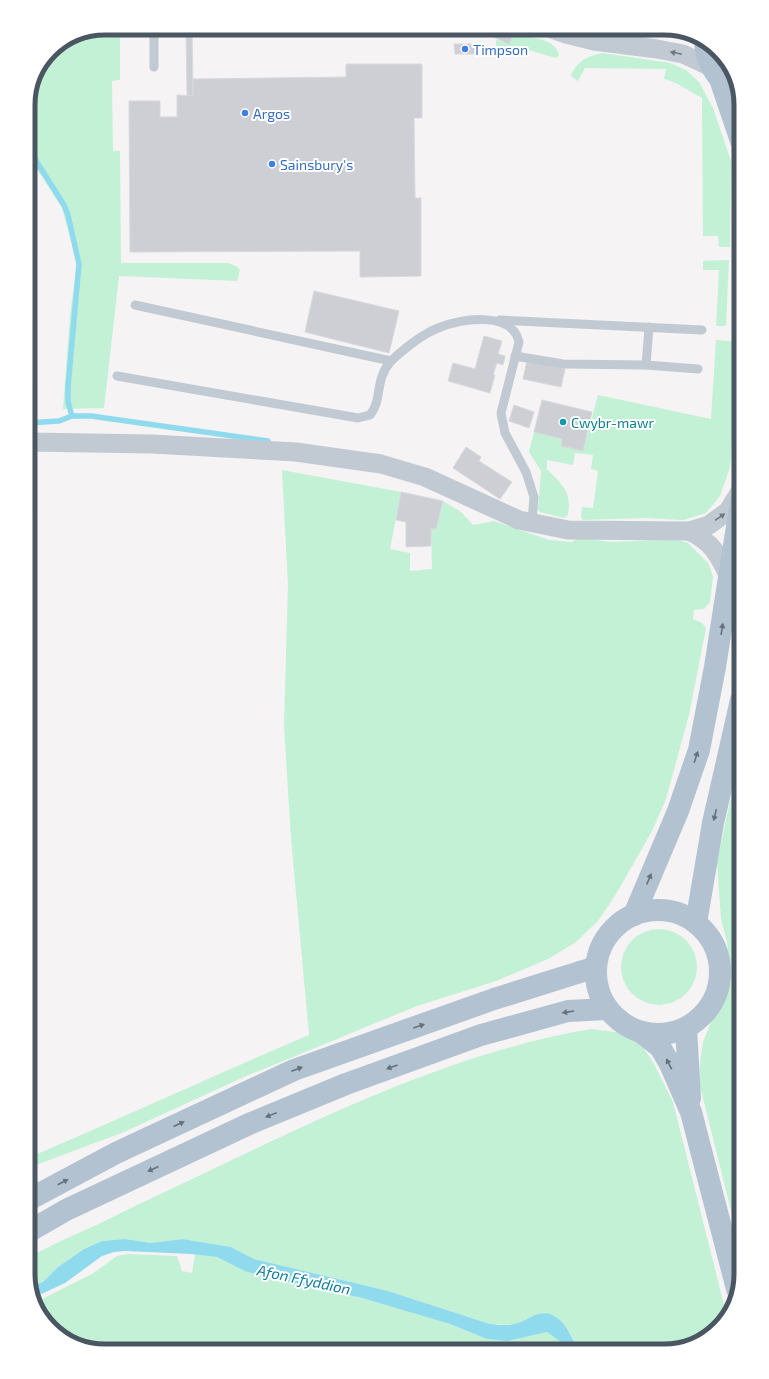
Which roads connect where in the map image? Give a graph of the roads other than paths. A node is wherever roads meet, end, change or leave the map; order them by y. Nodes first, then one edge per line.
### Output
1 (154, 35) edge
2 (572, 35) edge
3 (705, 48) edge
4 (154, 67) dead end
5 (715, 72) junction
6 (732, 86) edge
7 (734, 122) edge
8 (135, 305) dead end
9 (490, 320) junction
10 (649, 327) junction
11 (702, 330) dead end
12 (515, 356) junction
13 (391, 362) junction
14 (646, 365) junction
15 (698, 369) dead end
16 (117, 376) dead end
17 (35, 442) edge
18 (734, 501) edge
19 (532, 522) junction
20 (689, 531) junction
21 (734, 551) edge
22 (730, 579) junction
23 (734, 731) edge
24 (634, 915) junction
25 (696, 923) junction
26 (596, 967) junction
27 (607, 1008) junction
28 (686, 1028) junction
29 (641, 1032) junction
30 (691, 1112) junction
31 (35, 1196) edge
32 (35, 1228) edge
33 (734, 1276) edge

1 - 4 lane
5 -> 2 street
3 - 5 main road
5 - 6 main road
5 - 7 main road
8 - 13 lane
9 - 10 lane
9 - 12 lane
9 - 13 lane
10 - 11 lane
10 - 14 lane
12 - 14 lane
12 - 19 lane
13 - 16 lane
14 - 15 lane
17 - 19 street
20 -> 18 street
19 - 20 street
20 - 22 street
21 - 22 main road
24 -> 22 main road
23 -> 25 main road
24 - 25 main road
24 - 26 main road
25 - 28 main road
26 - 27 main road
31 -> 26 main road
27 - 29 main road
27 -> 32 main road
28 - 29 main road
28 - 30 main road
30 -> 29 main road
30 - 33 main road

